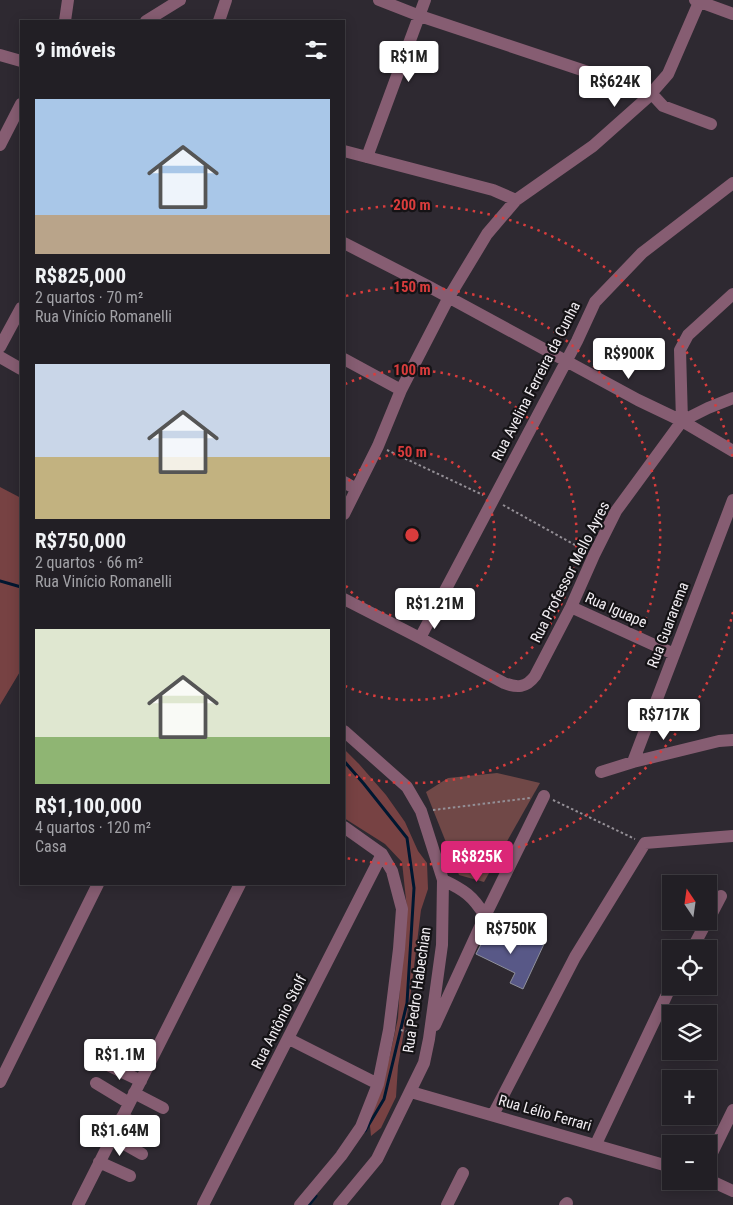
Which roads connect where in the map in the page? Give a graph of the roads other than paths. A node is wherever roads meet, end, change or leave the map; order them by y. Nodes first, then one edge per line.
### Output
1 (68, 0) edge
2 (180, 0) edge
3 (226, 0) edge
4 (379, 0) edge
5 (425, 0) edge
6 (698, 1) edge
7 (733, 14) edge
8 (420, 16) junction
9 (65, 20) edge
10 (148, 20) edge
11 (218, 20) edge
12 (0, 55) edge
13 (20, 61) edge
14 (651, 93) junction
15 (20, 106) edge
16 (711, 124) dead end
17 (0, 145) edge
18 (345, 151) edge
19 (368, 157) junction
20 (733, 183) edge
21 (516, 200) junction
22 (345, 245) edge
23 (733, 294) edge
24 (449, 298) junction
25 (20, 310) edge
26 (0, 347) edge
27 (0, 357) edge
28 (345, 360) edge
29 (565, 361) junction
30 (20, 368) edge
31 (401, 390) junction
32 (733, 398) edge
33 (682, 421) junction
34 (733, 451) edge
35 (345, 483) edge
36 (356, 489) junction
37 (733, 500) edge
38 (345, 512) edge
39 (345, 600) edge
40 (571, 607) junction
41 (420, 638) junction
42 (674, 654) junction
43 (345, 732) edge
44 (733, 740) edge
45 (633, 762) junction
46 (601, 772) dead end
47 (544, 796) dead end
48 (345, 827) edge
49 (733, 836) edge
50 (382, 854) junction
51 (443, 880) junction
52 (98, 885) edge
53 (239, 885) edge
54 (721, 896) dead end
55 (718, 902) edge
56 (485, 916) junction
57 (668, 995) edge
58 (429, 1039) junction
59 (289, 1040) junction
60 (106, 1064) dead end
61 (141, 1081) junction
62 (0, 1082) edge
63 (96, 1083) dead end
64 (378, 1084) junction
65 (410, 1092) junction
66 (132, 1098) junction
67 (163, 1108) dead end
68 (733, 1110) edge
69 (493, 1115) junction
70 (122, 1117) junction
71 (152, 1131) dead end
72 (112, 1137) junction
73 (717, 1143) edge
74 (596, 1144) junction
75 (142, 1154) dead end
76 (99, 1162) junction
77 (662, 1164) edge
78 (463, 1173) dead end
79 (130, 1176) dead end
80 (717, 1184) edge
81 (733, 1191) edge
82 (78, 1205) edge
83 (203, 1205) edge
84 (300, 1205) edge
85 (339, 1205) edge
86 (447, 1205) edge

1 - 9 street
2 - 10 street
3 - 11 street
4 - 8 street
5 - 8 street
6 - 7 street
6 - 14 street
8 - 14 street
8 - 19 street
12 - 13 street
14 - 16 street
14 - 21 street
15 - 17 street
18 - 19 street
19 - 21 street
20 - 29 street, Rua Avelina Ferreira da Cunha
21 - 24 street
22 - 24 street
23 - 33 street
24 - 29 street
24 - 31 street
25 - 26 street
27 - 30 street
28 - 31 street
29 - 33 street
29 - 41 street, Rua Avelina Ferreira da Cunha
31 - 36 street
32 - 33 street
33 - 34 street
33 - 40 street, Rua Professor Mello Ayres
35 - 36 street
36 - 38 street
37 - 42 street, Rua Guararema
39 - 41 street
40 - 41 street, Rua Professor Mello Ayres
40 - 42 street, Rua Iguape
42 - 45 street, Rua Guararema
43 - 51 street, Rua Pedro Habechian
44 - 45 street
45 - 46 street
47 - 56 street
48 - 50 street, Rua Pedro Habechian
49 - 69 street
50 - 59 street, Rua Antônio Stolf
50 - 64 street, Rua Pedro Habechian
51 - 56 street
51 - 58 street, Rua Pedro Habechian
52 - 62 street
53 - 61 street
54 - 55 street
56 - 58 street
57 - 74 street
58 - 65 street, Rua Pedro Habechian
59 - 64 street
59 - 83 street, Rua Antônio Stolf
60 - 61 street
61 - 66 street
63 - 66 street
64 - 84 street, Rua Pedro Habechian
65 - 69 street, Rua Lélio Ferrari
65 - 85 street, Rua Pedro Habechian
66 - 67 street
66 - 70 street
68 - 73 street
69 - 74 street, Rua Lélio Ferrari
70 - 71 street
70 - 72 street
72 - 75 street
72 - 76 street
74 - 77 street, Rua Lélio Ferrari
76 - 79 street
76 - 82 street
78 - 86 street
80 - 81 street

